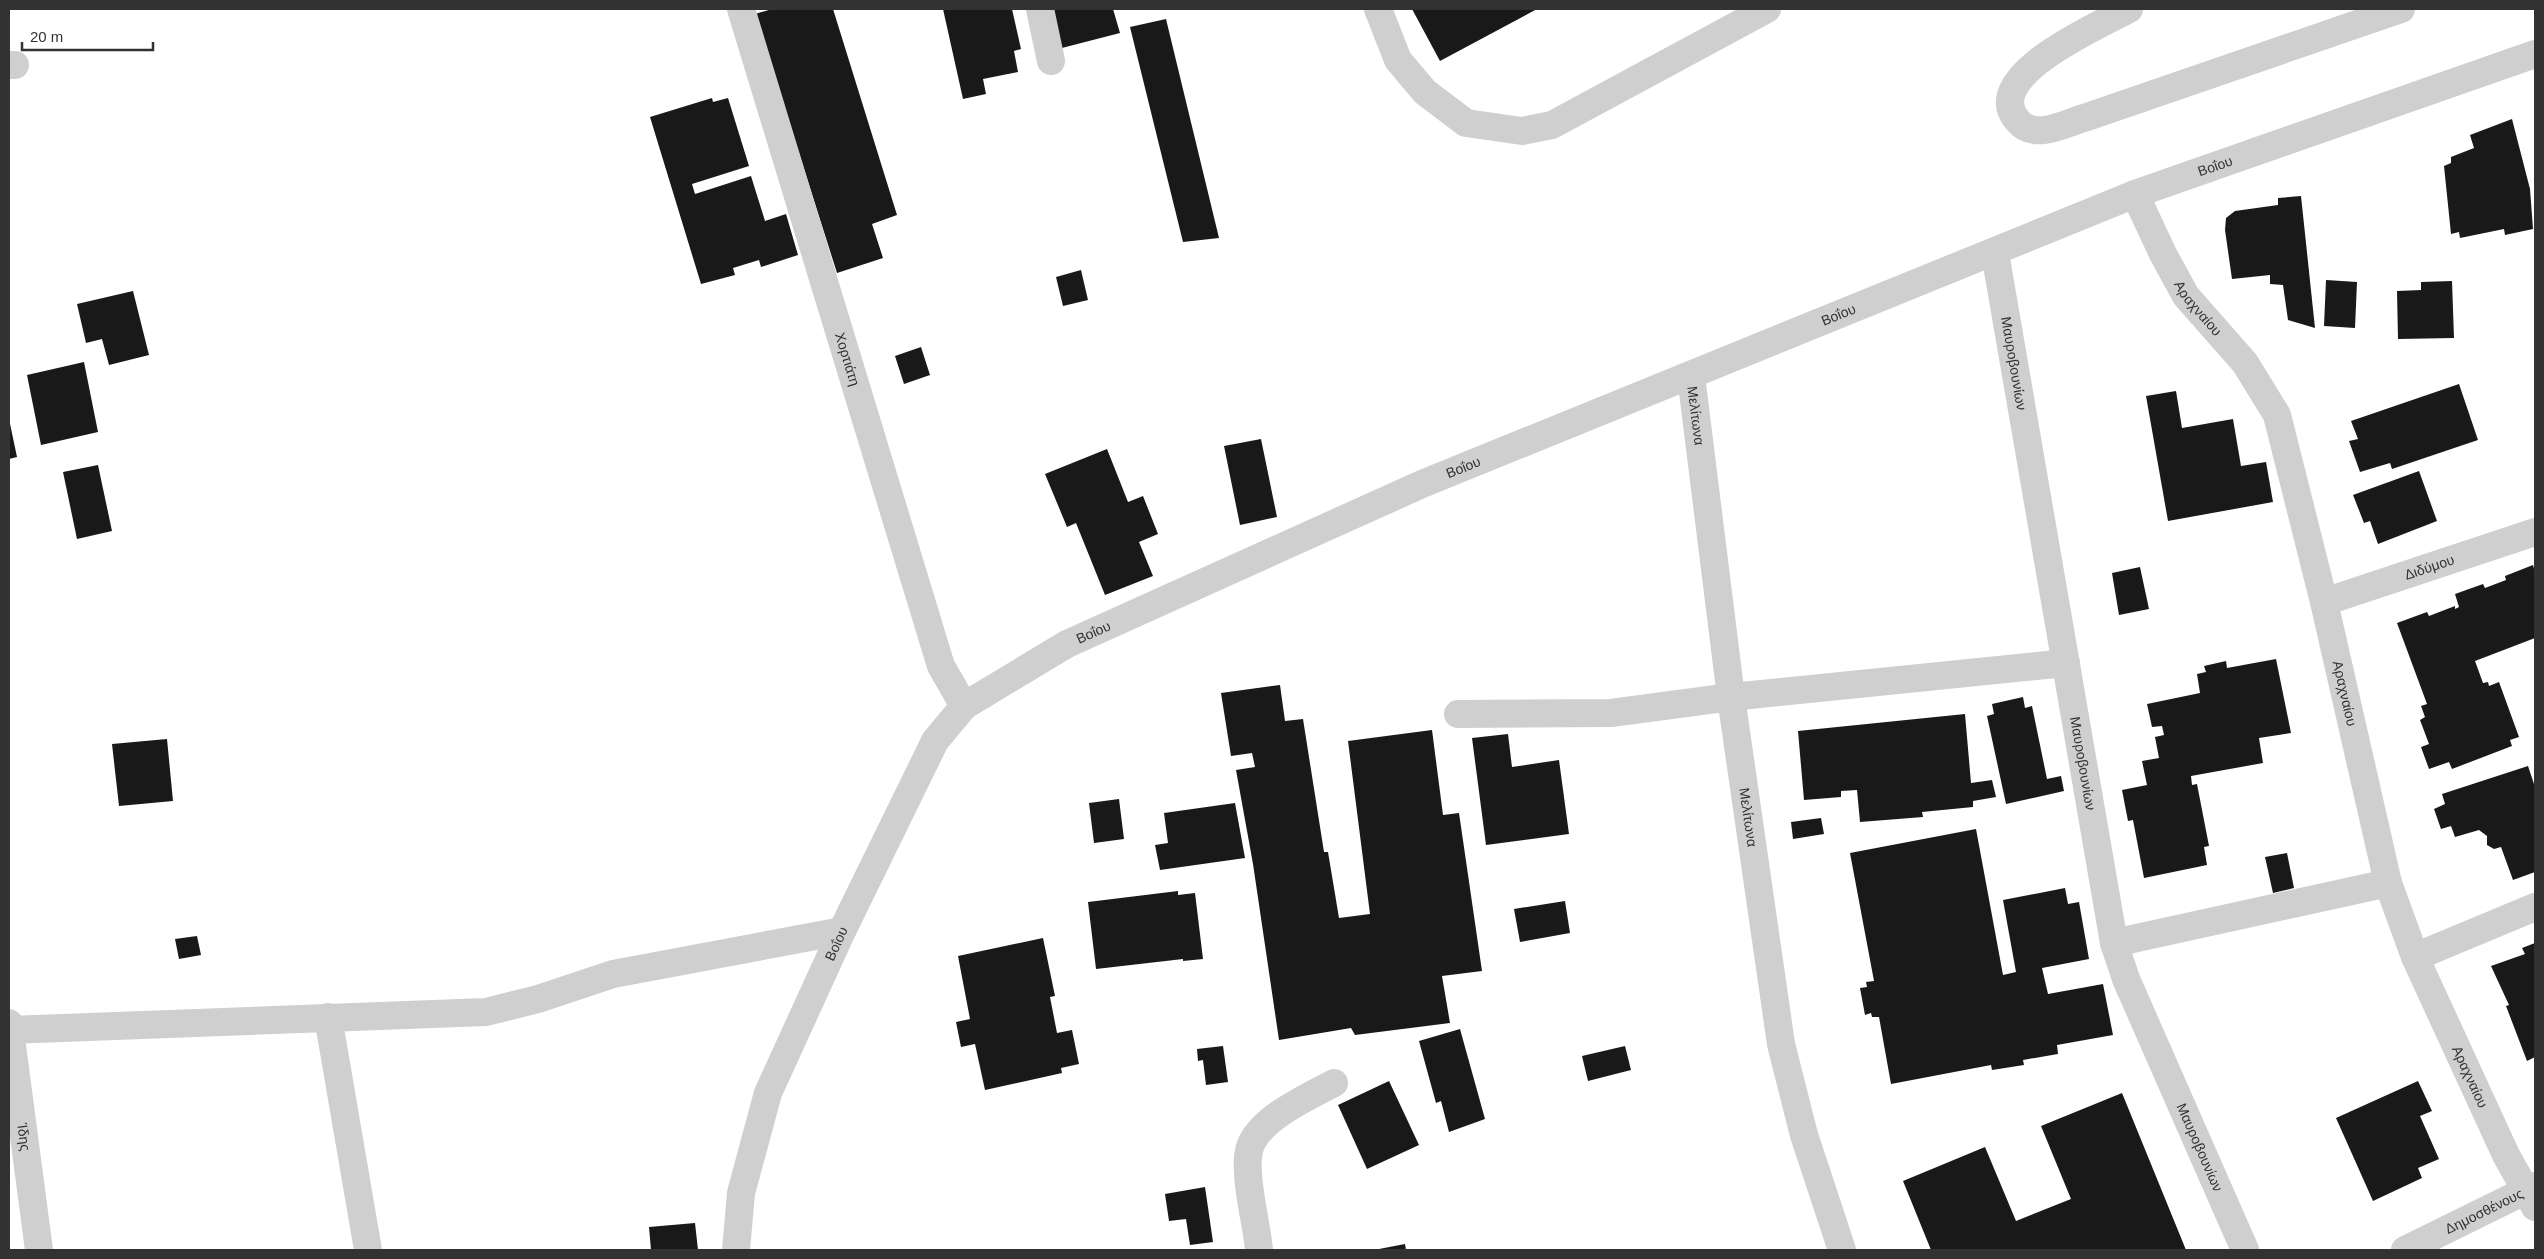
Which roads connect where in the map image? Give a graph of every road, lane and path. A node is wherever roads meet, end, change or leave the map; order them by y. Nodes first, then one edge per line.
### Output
1 (741, 9) edge
2 (1040, 9) edge
3 (1378, 9) edge
4 (1767, 9) edge
5 (2129, 9) edge
6 (2401, 9) edge
7 (2535, 54) edge
8 (1051, 61) dead end
9 (2135, 194) junction
10 (1995, 253) junction
11 (1691, 376) junction
12 (2535, 532) edge
13 (2324, 602) junction
14 (2066, 663) junction
15 (1732, 697) junction
16 (964, 706) junction
17 (1458, 714) dead end
18 (2388, 883) junction
19 (2535, 906) edge
20 (842, 931) junction
21 (2114, 943) junction
22 (2415, 957) junction
23 (328, 1016) junction
24 (9, 1027) edge
25 (1334, 1083) dead end
26 (2532, 1195) edge
27 (39, 1250) edge
28 (368, 1250) edge
29 (736, 1250) edge
30 (1259, 1250) edge
31 (1842, 1250) edge
32 (2245, 1250) edge
33 (2404, 1250) edge

1 - 16 street, Χορτιάτη
2 - 8 street
3 - 4 street
5 - 6 street
7 - 9 street, Βοΐου
9 - 10 street, Βοΐου
9 - 13 street, Αραχναίου
10 - 11 street, Βοΐου
10 - 14 street, Μαυροβουνίων
11 - 15 street, Μελίτωνα
11 - 16 street, Βοΐου
12 - 13 street, Διδύμου
13 - 18 street, Αραχναίου
14 - 15 street
14 - 21 street, Μαυροβουνίων
15 - 17 street
15 - 31 street, Μελίτωνα
16 - 20 street, Βοΐου
18 - 21 street
18 - 22 street, Αραχναίου
19 - 22 street
20 - 23 street
20 - 29 street, Βοΐου
21 - 32 street, Μαυροβουνίων
22 - 26 street, Αραχναίου
23 - 24 street
23 - 28 street
24 - 27 street, Ίδης
25 - 30 street
26 - 33 street, Δημοσθένους

